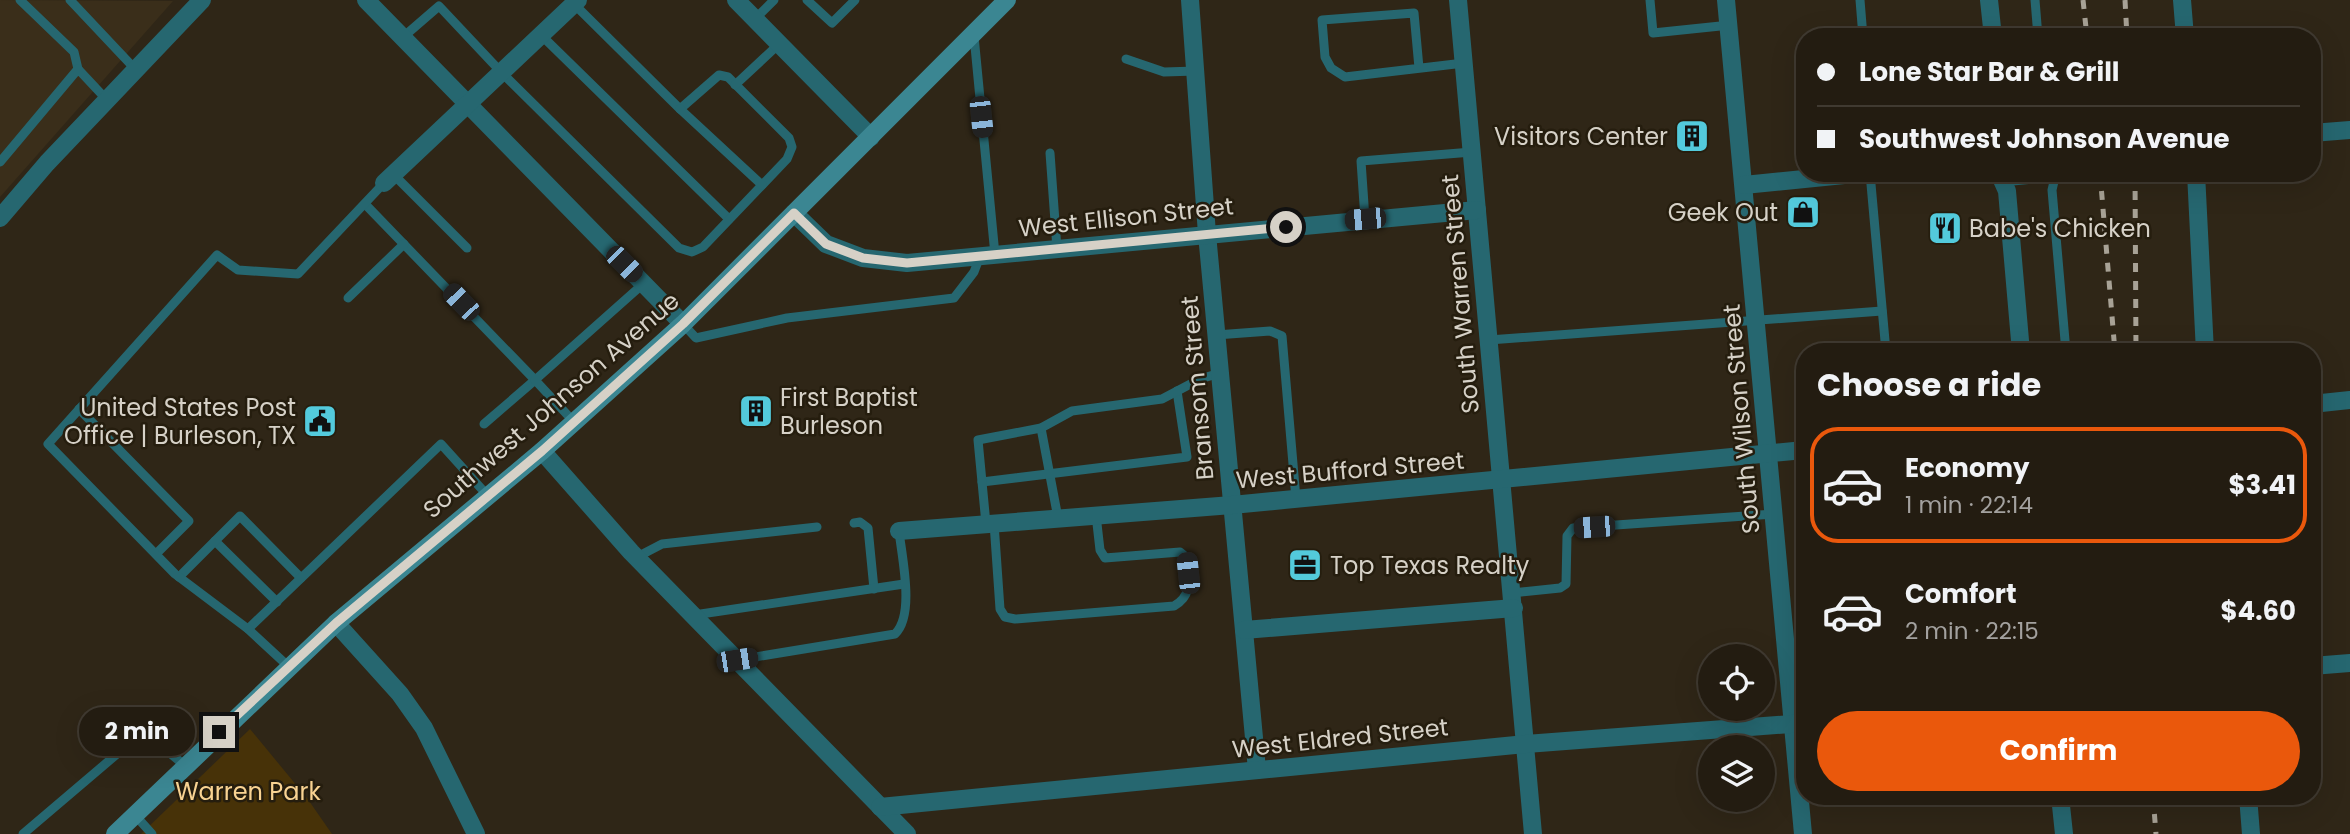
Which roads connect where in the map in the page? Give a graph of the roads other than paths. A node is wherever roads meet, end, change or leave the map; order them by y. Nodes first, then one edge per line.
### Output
1 (20, 0) edge
2 (70, 0) edge
3 (202, 0) edge
4 (366, 0) edge
5 (736, 0) edge
6 (774, 0) edge
7 (807, 0) edge
8 (855, 0) edge
9 (1007, 0) edge
10 (1190, 0) edge
11 (1458, 0) edge
12 (1650, 0) edge
13 (1726, 0) edge
14 (1860, 0) edge
15 (1989, 0) edge
16 (2035, 0) edge
17 (2182, 0) edge
18 (576, 2) edge
19 (755, 19) junction
20 (1730, 25) junction
21 (1862, 28) edge
22 (1992, 28) edge
23 (2037, 28) edge
24 (2184, 28) edge
25 (973, 34) junction
26 (541, 35) junction
27 (401, 38) junction
28 (779, 44) junction
29 (1126, 59) dead end
30 (1464, 63) junction
31 (1419, 68) junction
32 (78, 69) junction
33 (136, 70) junction
34 (1196, 71) junction
35 (502, 73) junction
36 (735, 85) junction
37 (107, 100) junction
38 (467, 107) junction
39 (680, 109) junction
40 (2350, 130) edge
41 (2321, 132) edge
42 (871, 137) junction
43 (1472, 152) junction
44 (1050, 153) dead end
45 (0, 162) edge
46 (389, 179) junction
47 (1796, 180) edge
48 (1871, 182) edge
49 (2003, 182) edge
50 (2054, 182) edge
51 (2196, 182) edge
52 (762, 185) junction
53 (1744, 185) junction
54 (365, 204) junction
55 (1477, 209) junction
56 (794, 213) junction
57 (0, 218) edge
58 (729, 219) junction
59 (1365, 219) junction
60 (1207, 234) junction
61 (404, 244) junction
62 (467, 248) dead end
63 (1057, 249) junction
64 (987, 256) junction
65 (643, 284) junction
66 (348, 298) dead end
67 (1882, 311) junction
68 (1757, 320) junction
69 (683, 324) junction
70 (1216, 335) junction
71 (1489, 340) junction
72 (1885, 343) edge
73 (2020, 343) edge
74 (2065, 343) edge
75 (2205, 343) edge
76 (1220, 373) junction
77 (535, 380) junction
78 (1177, 391) junction
79 (2350, 400) edge
80 (2321, 403) edge
81 (79, 409) junction
82 (573, 422) junction
83 (484, 424) dead end
84 (1041, 428) junction
85 (542, 451) junction
86 (1796, 451) edge
87 (1769, 453) junction
88 (1049, 475) junction
89 (1501, 481) junction
90 (982, 482) junction
91 (488, 496) junction
92 (1296, 499) junction
93 (1232, 505) junction
94 (1774, 514) junction
95 (1096, 515) junction
96 (1058, 518) junction
97 (854, 523) dead end
98 (990, 524) junction
99 (817, 527) dead end
100 (900, 531) joint
101 (215, 541) junction
102 (156, 554) junction
103 (637, 558) junction
104 (179, 577) junction
105 (301, 578) junction
106 (904, 584) junction
107 (874, 589) junction
108 (1513, 600) junction
109 (276, 602) junction
110 (693, 615) junction
111 (336, 623) junction
112 (248, 629) junction
113 (1244, 630) junction
114 (737, 660) junction
115 (2350, 663) edge
116 (2321, 665) edge
117 (288, 666) junction
118 (1796, 698) edge
119 (1796, 723) edge
120 (1526, 744) junction
121 (184, 765) junction
122 (1257, 771) junction
123 (1803, 805) edge
124 (2061, 805) edge
125 (2249, 805) edge
126 (880, 807) junction
127 (135, 815) junction
128 (23, 834) edge
129 (115, 834) edge
130 (152, 834) edge
131 (476, 834) edge
132 (907, 834) edge
133 (1533, 834) edge
134 (1804, 834) edge
135 (2064, 834) edge
136 (2251, 834) edge

1 - 32 lane
2 - 33 lane
3 - 33 street
4 - 27 street
5 - 19 street
6 - 19 lane
7 - 8 lane
9 - 25 street, Southwest Johnson Avenue
10 - 34 street, Bransom Street
11 - 30 street, South Warren Street
12 - 20 lane
13 - 20 street, South Wilson Street
14 - 21 lane
15 - 22 street
16 - 23 lane
17 - 24 street
18 - 26 street
18 - 39 lane
19 - 28 street
20 - 53 street, South Wilson Street
25 - 42 street, Southwest Johnson Avenue
25 - 64 lane
26 - 35 street
26 - 58 lane
27 - 35 lane
27 - 38 street
28 - 36 lane
28 - 42 street
29 - 34 lane
30 - 31 lane
30 - 43 street, South Warren Street
31 - 31 lane
32 - 37 lane
32 - 45 lane
33 - 37 street
34 - 60 street, Bransom Street
35 - 38 street
35 - 58 lane
36 - 39 lane
36 - 52 lane
37 - 57 street
38 - 46 street
38 - 65 street
39 - 52 lane
40 - 41 street
42 - 56 street, Southwest Johnson Avenue
43 - 55 street, South Warren Street
43 - 59 lane
44 - 63 lane
46 - 54 lane
46 - 62 lane
47 - 53 street
48 - 67 lane
49 - 73 street
50 - 74 lane
51 - 75 street
52 - 58 lane
53 - 68 street, South Wilson Street
54 - 61 lane
54 - 81 lane
55 - 59 street, West Ellison Street
55 - 71 street, South Warren Street
56 - 64 street, West Ellison Street
56 - 69 street, Southwest Johnson Avenue
59 - 60 street, West Ellison Street
60 - 63 street, West Ellison Street
60 - 70 street, Bransom Street
61 - 66 lane
61 - 77 lane
63 - 64 street, West Ellison Street
64 - 69 lane
65 - 69 street
65 - 77 lane
67 - 68 lane
67 - 72 lane
68 - 71 lane
68 - 87 street, South Wilson Street
69 - 82 street, Southwest Johnson Avenue
70 - 76 street, Bransom Street
70 - 92 lane
71 - 89 street, South Warren Street
76 - 78 lane
76 - 93 street, Bransom Street
77 - 82 lane
77 - 83 lane
78 - 84 lane
78 - 88 lane
79 - 80 street
81 - 102 lane
81 - 102 lane
82 - 85 street, Southwest Johnson Avenue
84 - 88 lane
84 - 90 lane
85 - 91 street, Southwest Johnson Avenue
85 - 103 street
86 - 87 street, West Bufford Street
87 - 89 street, West Bufford Street
87 - 94 street, South Wilson Street
88 - 90 lane
88 - 96 lane
89 - 92 street, West Bufford Street
89 - 108 street, South Warren Street
90 - 98 lane
91 - 105 lane
91 - 111 street, Southwest Johnson Avenue
92 - 93 street, West Bufford Street
93 - 95 street, West Bufford Street
93 - 113 street, Bransom Street
94 - 108 lane
94 - 118 street, South Wilson Street
95 - 96 street, West Bufford Street
95 - 98 lane
96 - 98 street, West Bufford Street
97 - 107 lane
98 - 100 street, West Bufford Street
99 - 103 lane
100 - 106 lane
101 - 104 lane
101 - 105 lane
101 - 109 lane
102 - 104 lane
103 - 110 street
104 - 112 lane
105 - 109 lane
106 - 107 lane
106 - 114 lane
107 - 110 lane
108 - 113 street
108 - 120 street, South Warren Street
109 - 112 lane
110 - 114 street
111 - 117 street, Southwest Johnson Avenue
111 - 131 street
112 - 117 lane
113 - 122 street, Bransom Street
114 - 126 street
115 - 116 street
117 - 121 street, Southwest Johnson Avenue
119 - 120 street, West Eldred Street
120 - 122 street, West Eldred Street
120 - 133 street, South Warren Street
121 - 127 street, Southwest Johnson Avenue
121 - 128 lane
122 - 126 street, West Eldred Street
123 - 134 street, South Wilson Street
124 - 135 street
125 - 136 street
126 - 132 street
127 - 129 street, Southwest Johnson Avenue
127 - 130 lane

